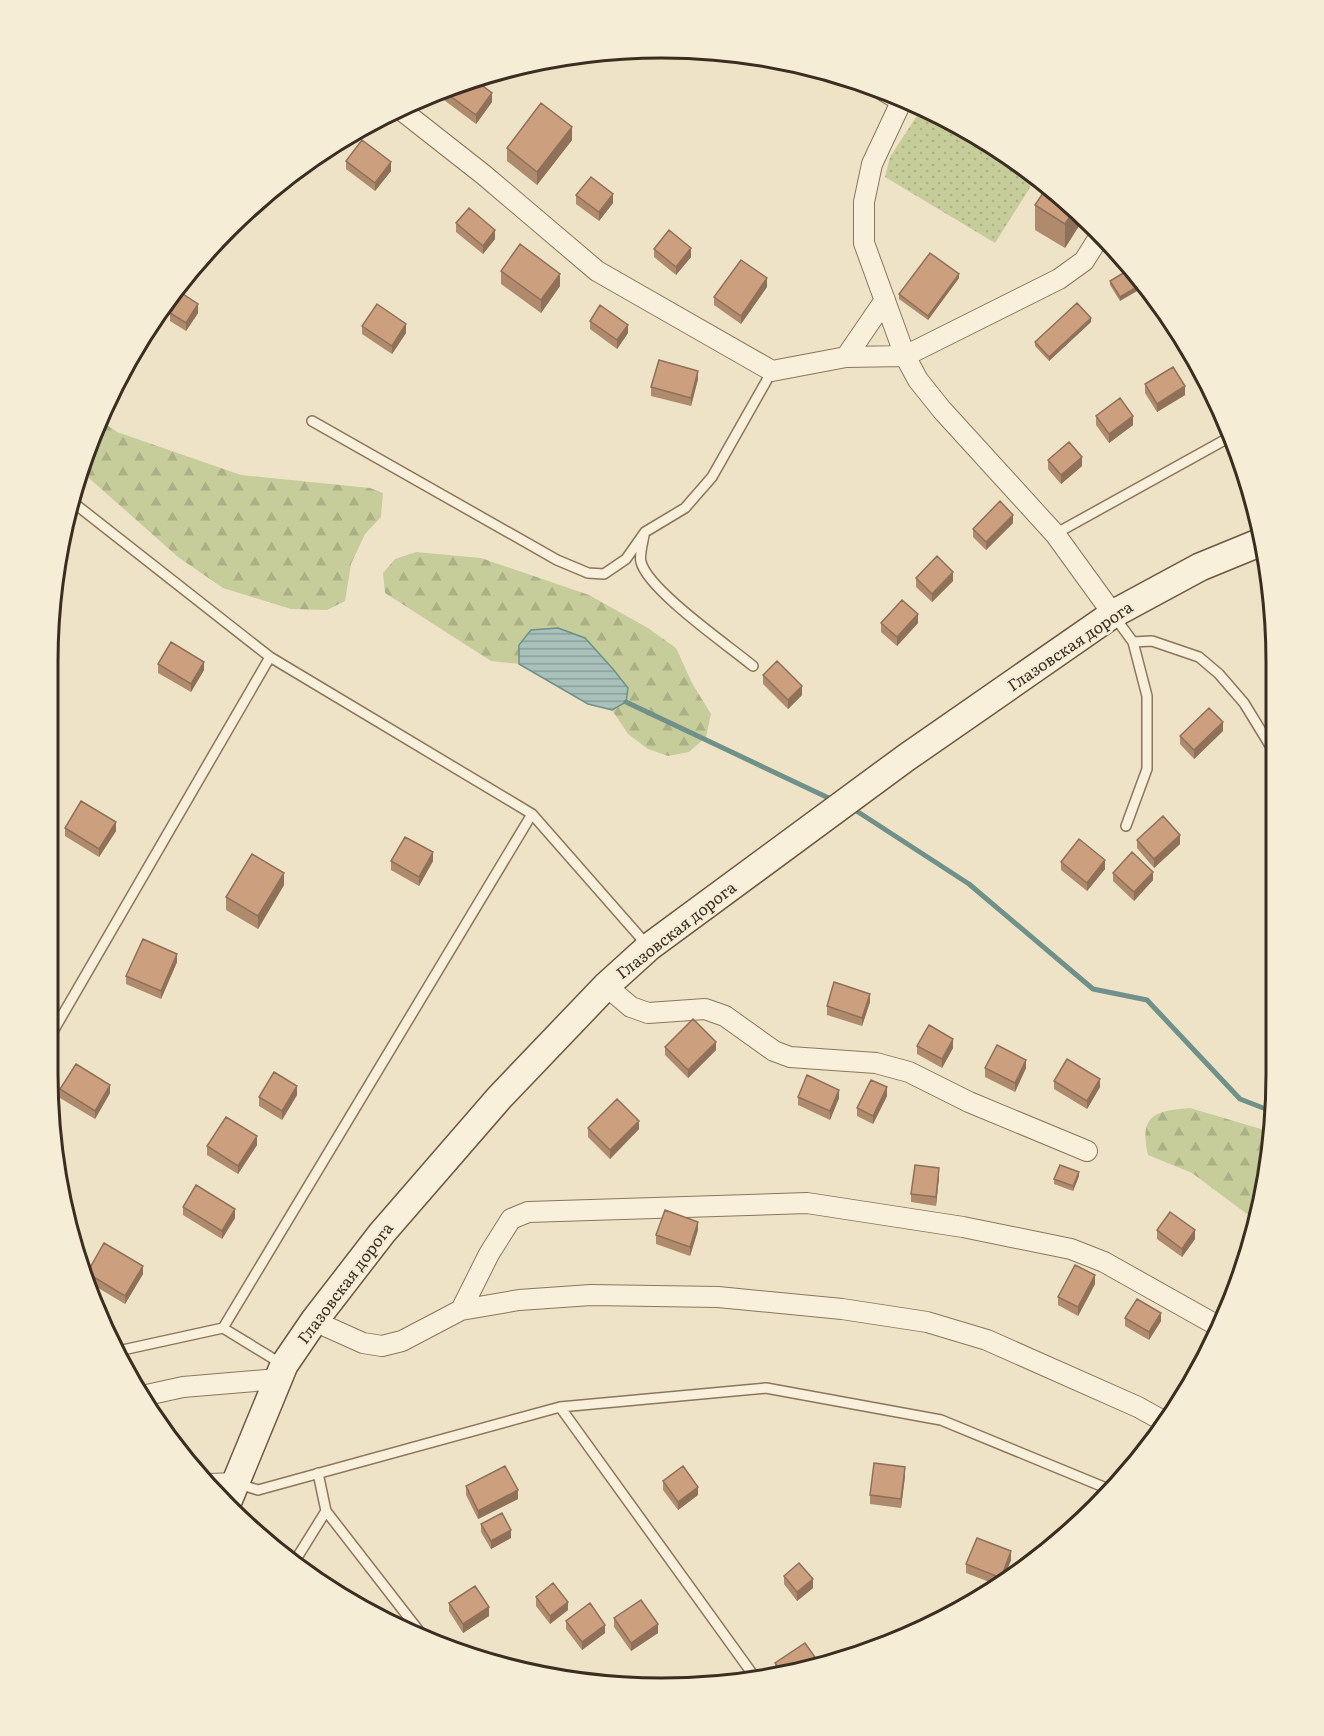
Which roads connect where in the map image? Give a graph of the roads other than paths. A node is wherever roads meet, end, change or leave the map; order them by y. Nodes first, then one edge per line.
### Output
1 (899, 107) edge
2 (408, 115) edge
3 (1096, 242) edge
4 (885, 300) junction
5 (905, 356) junction
6 (846, 357) junction
7 (772, 371) junction
8 (312, 420) dead end
9 (1223, 441) edge
10 (79, 507) edge
11 (645, 532) junction
12 (1055, 534) junction
13 (1254, 545) edge
14 (1113, 614) junction
15 (1133, 642) junction
16 (270, 657) junction
17 (753, 666) dead end
18 (1266, 739) edge
19 (532, 813) junction
20 (1126, 826) dead end
21 (649, 947) junction
22 (606, 986) junction
23 (58, 1023) edge
24 (1087, 1151) dead end
25 (461, 1310) junction
26 (314, 1321) junction
27 (1212, 1322) edge
28 (223, 1328) junction
29 (125, 1349) edge
30 (281, 1372) junction
31 (151, 1394) edge
32 (560, 1407) junction
33 (1158, 1418) edge
34 (318, 1473) junction
35 (1102, 1486) edge
36 (232, 1495) edge
37 (326, 1511) junction
38 (298, 1555) edge
39 (413, 1624) edge
40 (750, 1671) edge

1 - 4 street
2 - 7 street
3 - 5 street
4 - 5 street
4 - 6 street
5 - 6 street
5 - 12 street
6 - 7 street
7 - 11 lane
8 - 11 lane
9 - 12 lane
10 - 16 lane
11 - 17 lane
12 - 14 street
13 - 14 street, Глазовская дорога
14 - 15 lane
14 - 21 street, Глазовская дорога
15 - 18 lane
15 - 20 lane
16 - 19 lane
16 - 23 lane
19 - 21 lane
19 - 28 lane
21 - 22 street, Глазовская дорога
22 - 24 street
22 - 26 street, Глазовская дорога
25 - 26 street
25 - 27 street
25 - 33 street
26 - 30 street, Глазовская дорога
28 - 29 lane
28 - 30 lane
30 - 31 street
30 - 36 street, Глазовская дорога
32 - 34 lane
32 - 35 lane
32 - 40 lane
34 - 36 lane
34 - 37 lane
37 - 38 lane
37 - 39 lane

